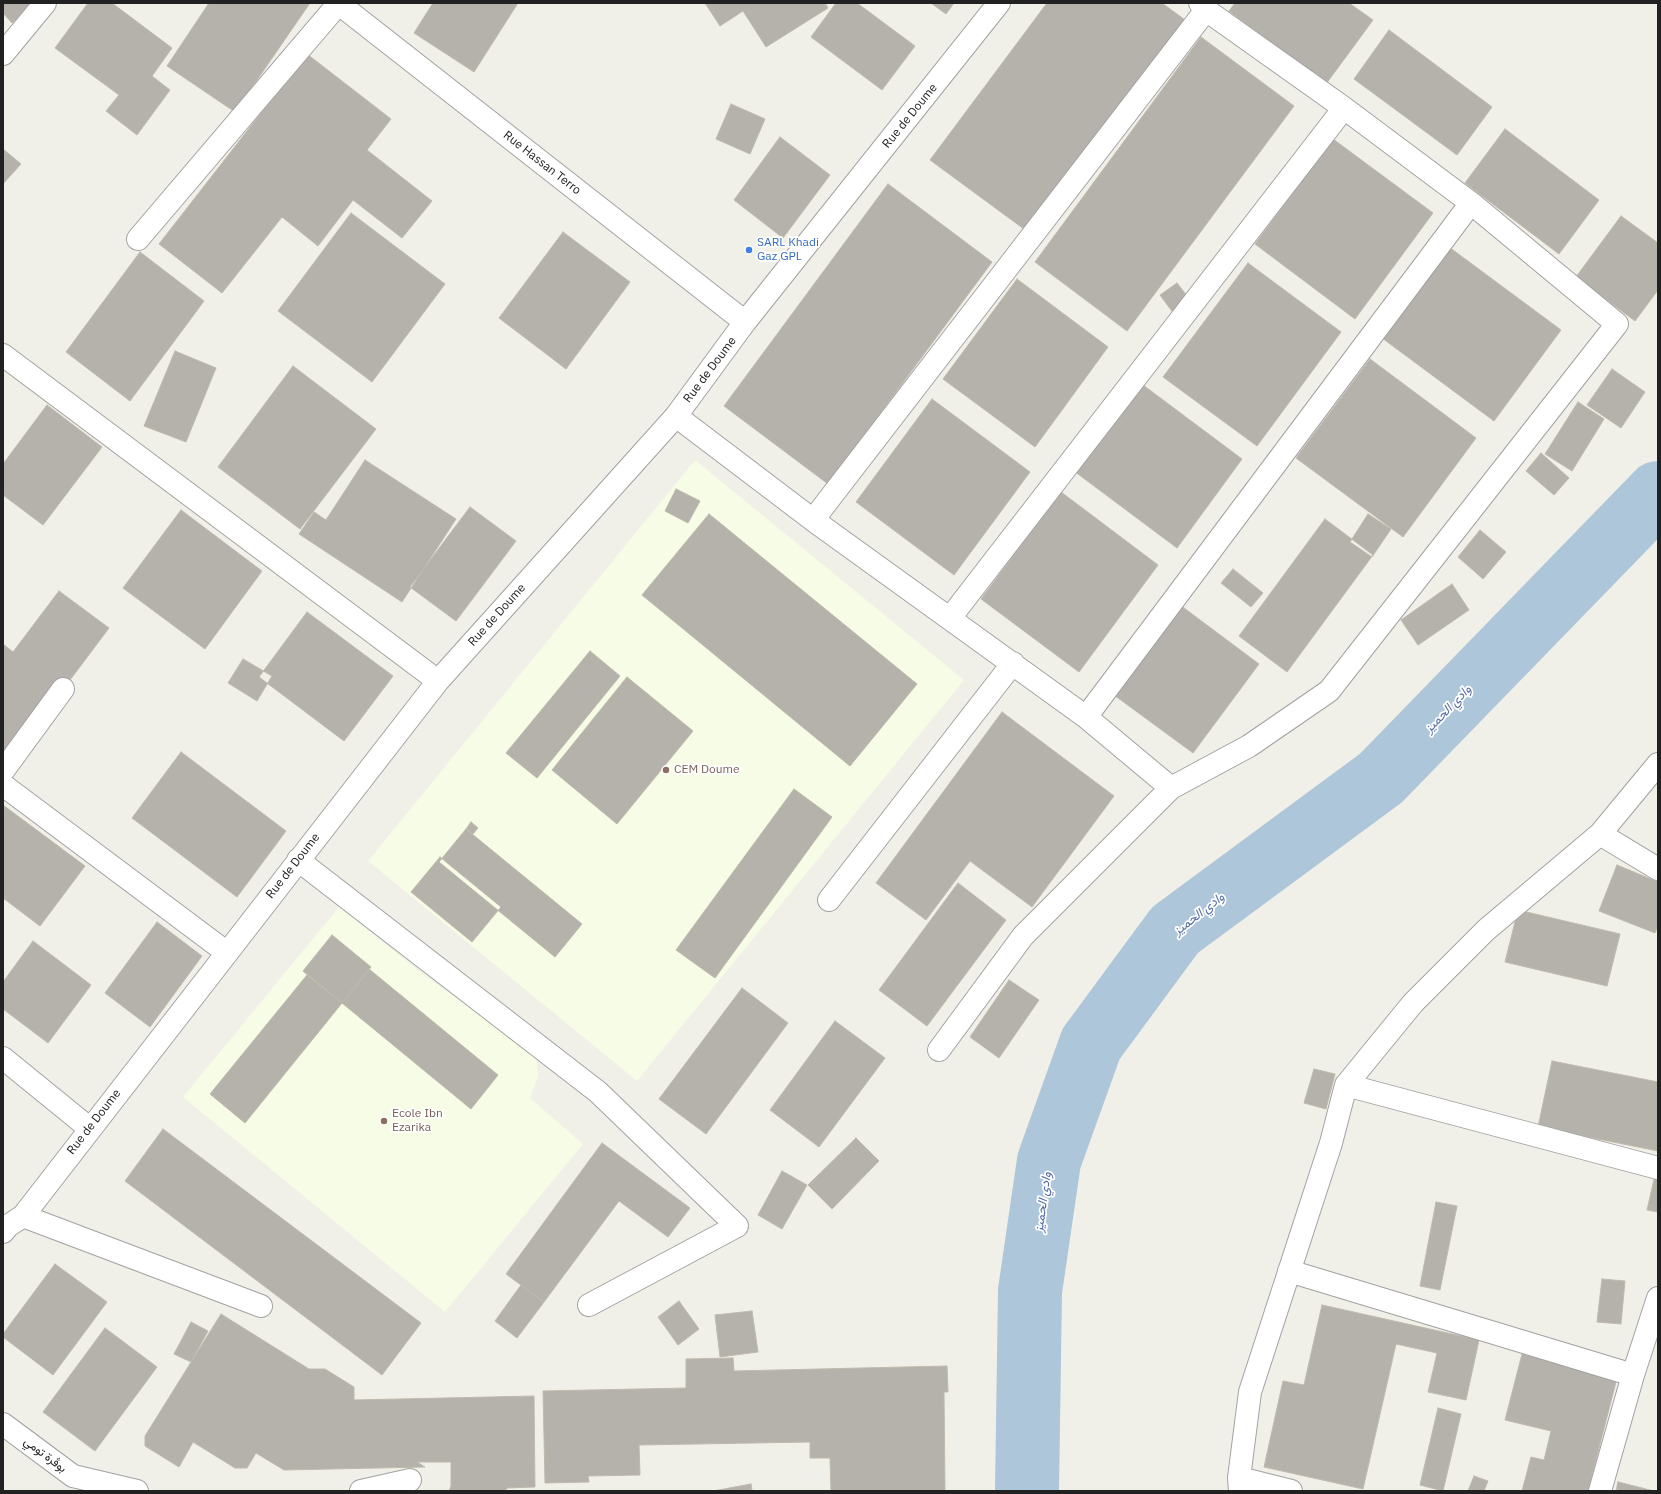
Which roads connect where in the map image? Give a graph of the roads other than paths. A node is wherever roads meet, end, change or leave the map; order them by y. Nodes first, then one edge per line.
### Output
1 (45, 3) edge
2 (339, 3) edge
3 (1000, 3) edge
4 (1203, 6) edge
5 (3, 54) edge
6 (1344, 108) junction
7 (1471, 203) junction
8 (138, 239) dead end
9 (745, 322) junction
10 (3, 355) edge
11 (676, 416) junction
12 (813, 520) junction
13 (950, 618) junction
14 (1014, 663) junction
15 (438, 681) junction
16 (63, 689) dead end
17 (1086, 716) junction
18 (1658, 764) edge
19 (3, 771) edge
20 (3, 785) edge
21 (1171, 788) junction
22 (1600, 834) junction
23 (298, 860) junction
24 (1658, 869) edge
25 (829, 900) dead end
26 (226, 952) junction
27 (939, 1050) dead end
28 (3, 1058) edge
29 (1346, 1085) junction
30 (89, 1128) junction
31 (1658, 1168) edge
32 (9, 1224) edge
33 (1289, 1271) junction
34 (1658, 1298) edge
35 (589, 1305) dead end
36 (261, 1306) dead end
37 (1633, 1375) junction
38 (3, 1424) edge
39 (410, 1480) dead end
40 (1239, 1484) edge
41 (137, 1491) edge
42 (361, 1491) edge
43 (1291, 1491) edge
44 (1600, 1491) edge

1 - 5 street
2 - 8 street
2 - 9 street, Rue Hassan Terro
3 - 9 street, Rue de Doume
4 - 6 street
4 - 12 street
6 - 7 street
6 - 13 street
7 - 17 street
7 - 21 street
9 - 11 street, Rue de Doume
10 - 15 street
11 - 12 street
11 - 15 street, Rue de Doume
12 - 13 street
13 - 14 street
14 - 17 street
14 - 25 street
15 - 23 street, Rue de Doume
16 - 19 street
17 - 21 street
18 - 22 street
20 - 26 street
21 - 27 street
22 - 24 street
22 - 29 street
23 - 26 street, Rue de Doume
23 - 35 street
26 - 30 street, Rue de Doume
28 - 30 street
29 - 31 street
29 - 33 street
30 - 32 street, Rue de Doume
32 - 36 street
33 - 37 street
33 - 40 street
34 - 37 street
37 - 44 street
38 - 41 street, بوڤرة تومي
39 - 42 street
40 - 43 street

